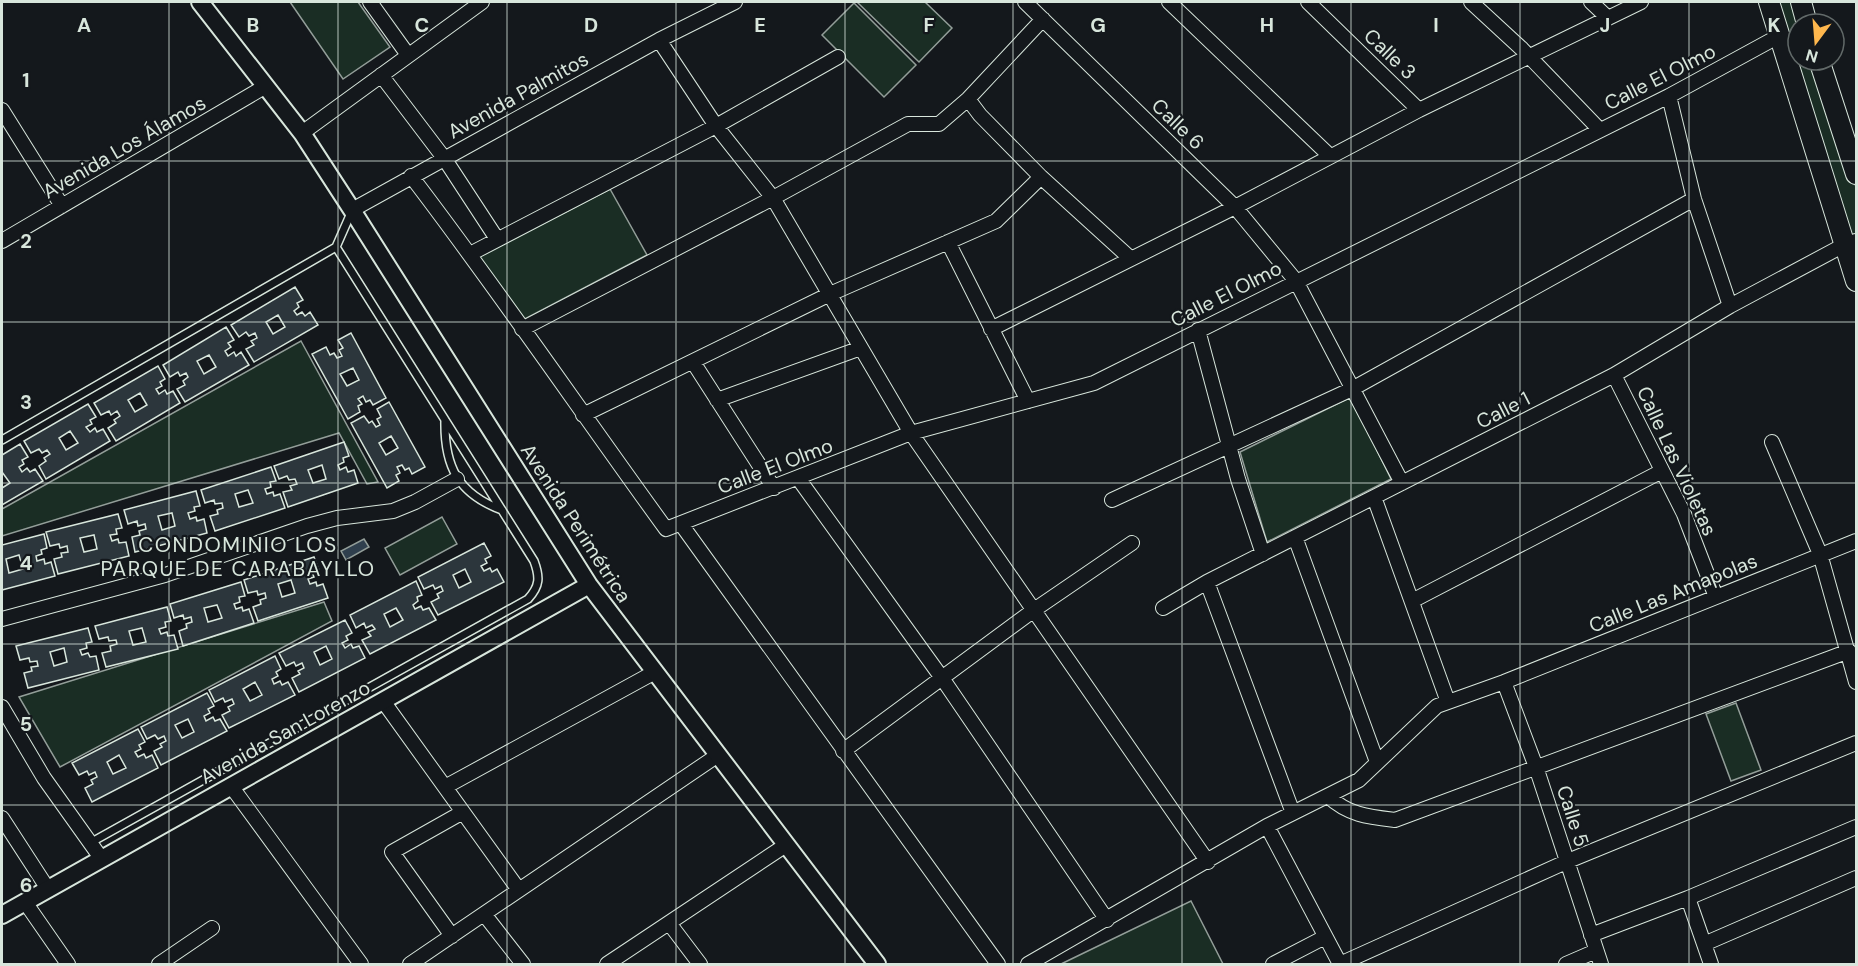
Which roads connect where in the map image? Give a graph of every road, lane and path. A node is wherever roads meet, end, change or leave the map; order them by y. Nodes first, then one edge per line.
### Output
1 (200, 2) edge
2 (370, 2) edge
3 (482, 2) edge
4 (735, 2) edge
5 (1025, 2) edge
6 (1169, 2) edge
7 (1308, 2) edge
8 (1470, 2) edge
9 (1591, 2) edge
10 (1641, 2) edge
11 (1769, 2) edge
12 (710, 7) edge
13 (1608, 18) junction
14 (1043, 20) junction
15 (1779, 36) junction
16 (659, 40) junction
17 (408, 55) junction
18 (1528, 56) junction
19 (838, 57) dead end
20 (1823, 72) edge
21 (381, 75) junction
22 (266, 86) junction
23 (1669, 96) junction
24 (968, 99) junction
25 (2, 110) edge
26 (1419, 110) junction
27 (716, 126) junction
28 (1600, 130) junction
29 (302, 133) junction
30 (1330, 156) junction
31 (444, 158) junction
32 (1857, 174) edge
33 (411, 176) junction
34 (1041, 177) junction
35 (773, 198) junction
36 (1694, 199) junction
37 (62, 206) junction
38 (1235, 207) junction
39 (352, 210) junction
40 (498, 239) junction
41 (2, 241) edge
42 (948, 242) junction
43 (1851, 242) edge
44 (336, 247) junction
45 (470, 254) junction
46 (1130, 258) junction
47 (1296, 281) junction
48 (1857, 281) edge
49 (830, 294) junction
50 (1730, 306) junction
51 (522, 328) junction
52 (991, 329) junction
53 (1198, 330) junction
54 (861, 348) junction
55 (693, 362) junction
56 (1614, 375) junction
57 (1352, 389) junction
58 (717, 400) junction
59 (1028, 401) junction
60 (583, 416) junction
61 (445, 420) junction
62 (911, 433) junction
63 (2, 440) edge
64 (1772, 442) dead end
65 (1229, 447) junction
66 (1662, 471) junction
67 (798, 478) junction
68 (457, 479) junction
69 (1402, 483) junction
70 (774, 488) junction
71 (1374, 497) junction
72 (1112, 500) dead end
73 (502, 510) junction
74 (681, 524) junction
75 (1295, 537) junction
76 (1857, 541) edge
77 (1132, 543) dead end
78 (1263, 554) junction
79 (1820, 554) junction
80 (1207, 582) junction
81 (589, 585) junction
82 (1716, 597) junction
83 (1412, 602) junction
84 (1163, 608) dead end
85 (1034, 610) junction
86 (2, 620) edge
87 (1849, 651) junction
88 (655, 672) junction
89 (942, 678) junction
90 (1504, 682) junction
91 (1857, 682) edge
92 (383, 701) junction
93 (1448, 702) junction
94 (2, 707) edge
95 (1857, 743) edge
96 (843, 751) junction
97 (718, 755) junction
98 (1377, 762) junction
99 (1536, 767) junction
100 (231, 786) junction
101 (445, 788) junction
102 (1328, 796) junction
103 (463, 812) junction
104 (1293, 813) junction
105 (2, 818) edge
106 (1267, 826) junction
107 (1857, 827) edge
108 (90, 843) junction
109 (786, 845) junction
110 (101, 858) junction
111 (1568, 861) junction
112 (1208, 862) junction
113 (1857, 878) edge
114 (48, 889) junction
115 (519, 890) junction
116 (1688, 898) junction
117 (25, 902) junction
118 (484, 914) junction
119 (2, 915) edge
120 (1107, 920) junction
121 (669, 923) junction
122 (212, 928) dead end
123 (1591, 935) junction
124 (452, 936) junction
125 (1325, 937) junction
126 (1704, 944) junction
127 (1596, 951) junction
128 (68, 964) edge
129 (159, 964) edge
130 (361, 964) edge
131 (410, 964) edge
132 (523, 964) edge
133 (607, 964) edge
134 (700, 964) edge
135 (877, 964) edge
136 (998, 964) edge
137 (1028, 964) edge
138 (1273, 964) edge
139 (1340, 964) edge
140 (1566, 964) edge
141 (1601, 964) edge
142 (1710, 964) edge

1 - 22 street, Avenida Perimétrica
2 - 17 street
3 - 17 street
4 - 12 street, Avenida Palmitos
5 - 14 street, Calle 6
6 - 30 street
7 - 26 street, Calle 3
8 - 18 street
9 - 13 street
10 - 13 street
11 - 15 main road
12 - 16 street, Avenida Palmitos
13 - 18 street
14 - 24 street
14 - 38 street, Calle 6
15 - 23 street, Calle El Olmo
15 - 43 main road
16 - 27 street
16 - 31 street, Avenida Palmitos
17 - 21 street
18 - 26 street
18 - 28 street
19 - 27 street
20 - 32 main road
21 - 29 street
21 - 31 street
22 - 29 street, Avenida Perimétrica
22 - 37 street, Avenida Los Álamos
23 - 28 street, Calle El Olmo
23 - 36 street
24 - 34 street
24 - 35 street
25 - 37 street
26 - 30 street
27 - 35 street
27 - 40 street
28 - 47 street, Calle El Olmo
29 - 39 street, Avenida Perimétrica
30 - 38 street
31 - 33 street, Avenida Palmitos
31 - 40 street
33 - 39 street, Avenida Palmitos
33 - 45 street
34 - 42 street
34 - 46 street
35 - 49 street
35 - 51 street
36 - 50 street
36 - 57 street
37 - 41 street, Avenida Los Álamos
38 - 46 street
38 - 47 street, Calle 6
39 - 44 lane
39 - 81 street, Avenida Perimétrica
40 - 45 street
42 - 49 street
42 - 52 street
43 - 48 main road
43 - 50 street, Calle 1
44 - 61 lane
44 - 63 lane
45 - 51 street
46 - 52 street
47 - 53 street, Calle El Olmo
47 - 57 street, Calle 6
49 - 54 street
49 - 55 street
50 - 56 street, Calle 1
51 - 60 street
52 - 59 street
53 - 59 street, Calle El Olmo
53 - 65 street
54 - 58 street
54 - 62 street
55 - 58 street
55 - 60 street
56 - 66 street, Calle Las Violetas
56 - 69 street, Calle 1
57 - 65 street
57 - 69 street, Calle 6
58 - 70 street
59 - 62 street, Calle El Olmo
60 - 74 street, Calle El Olmo
61 - 68 lane
61 - 73 lane
62 - 67 street, Calle El Olmo
62 - 85 street
64 - 79 street
65 - 72 street
65 - 78 street
66 - 82 street, Calle Las Violetas
66 - 83 street
67 - 70 street, Calle El Olmo
67 - 89 street
68 - 73 lane
68 - 86 street
69 - 71 street, Calle 1
70 - 74 street, Calle El Olmo
71 - 75 street, Calle 1
71 - 83 street
73 - 108 lane
74 - 96 street
75 - 78 street, Calle 1
75 - 98 street
76 - 79 street, Calle Las Amapolas
77 - 85 street
78 - 80 street, Calle 1
79 - 82 street, Calle Las Amapolas
79 - 87 street
80 - 84 street, Calle 1
80 - 104 street
81 - 88 street, Avenida Perimétrica
81 - 92 street, Avenida San Lorenzo
82 - 90 street, Calle Las Amapolas
83 - 93 street
85 - 89 street
85 - 112 street
87 - 91 street
87 - 99 street
88 - 97 street, Avenida Perimétrica
88 - 101 street
89 - 96 street
89 - 120 street
90 - 93 street, Calle Las Amapolas
90 - 99 street, Calle 5
92 - 100 street, Avenida San Lorenzo
92 - 101 street
93 - 98 street, Calle Las Amapolas
94 - 108 street
95 - 111 street
96 - 136 street
97 - 109 street, Avenida Perimétrica
97 - 115 street
98 - 102 street, Calle Las Amapolas
99 - 102 street
99 - 111 street, Calle 5
100 - 110 street, Avenida San Lorenzo
100 - 130 street
101 - 103 street
102 - 104 street, Calle Las Amapolas
103 - 115 street
103 - 124 street
104 - 106 street, Calle Las Amapolas
105 - 114 street
106 - 112 street, Calle Las Amapolas
106 - 125 street
107 - 116 street
108 - 110 street
109 - 121 street
109 - 135 street, Avenida Perimétrica
110 - 114 street, Avenida San Lorenzo
111 - 123 street, Calle 5
111 - 139 street
112 - 120 street, Calle Las Amapolas
113 - 126 street
114 - 117 street, Avenida San Lorenzo
115 - 118 street
116 - 123 street
116 - 126 street
117 - 119 street, Avenida San Lorenzo
117 - 128 street
118 - 124 street
118 - 132 street
120 - 137 street, Calle Las Amapolas
121 - 133 street
121 - 134 street
122 - 129 street
123 - 127 street, Calle 5
124 - 131 street
125 - 138 street
125 - 139 street
126 - 142 street
127 - 140 street
127 - 141 street, Calle 5

